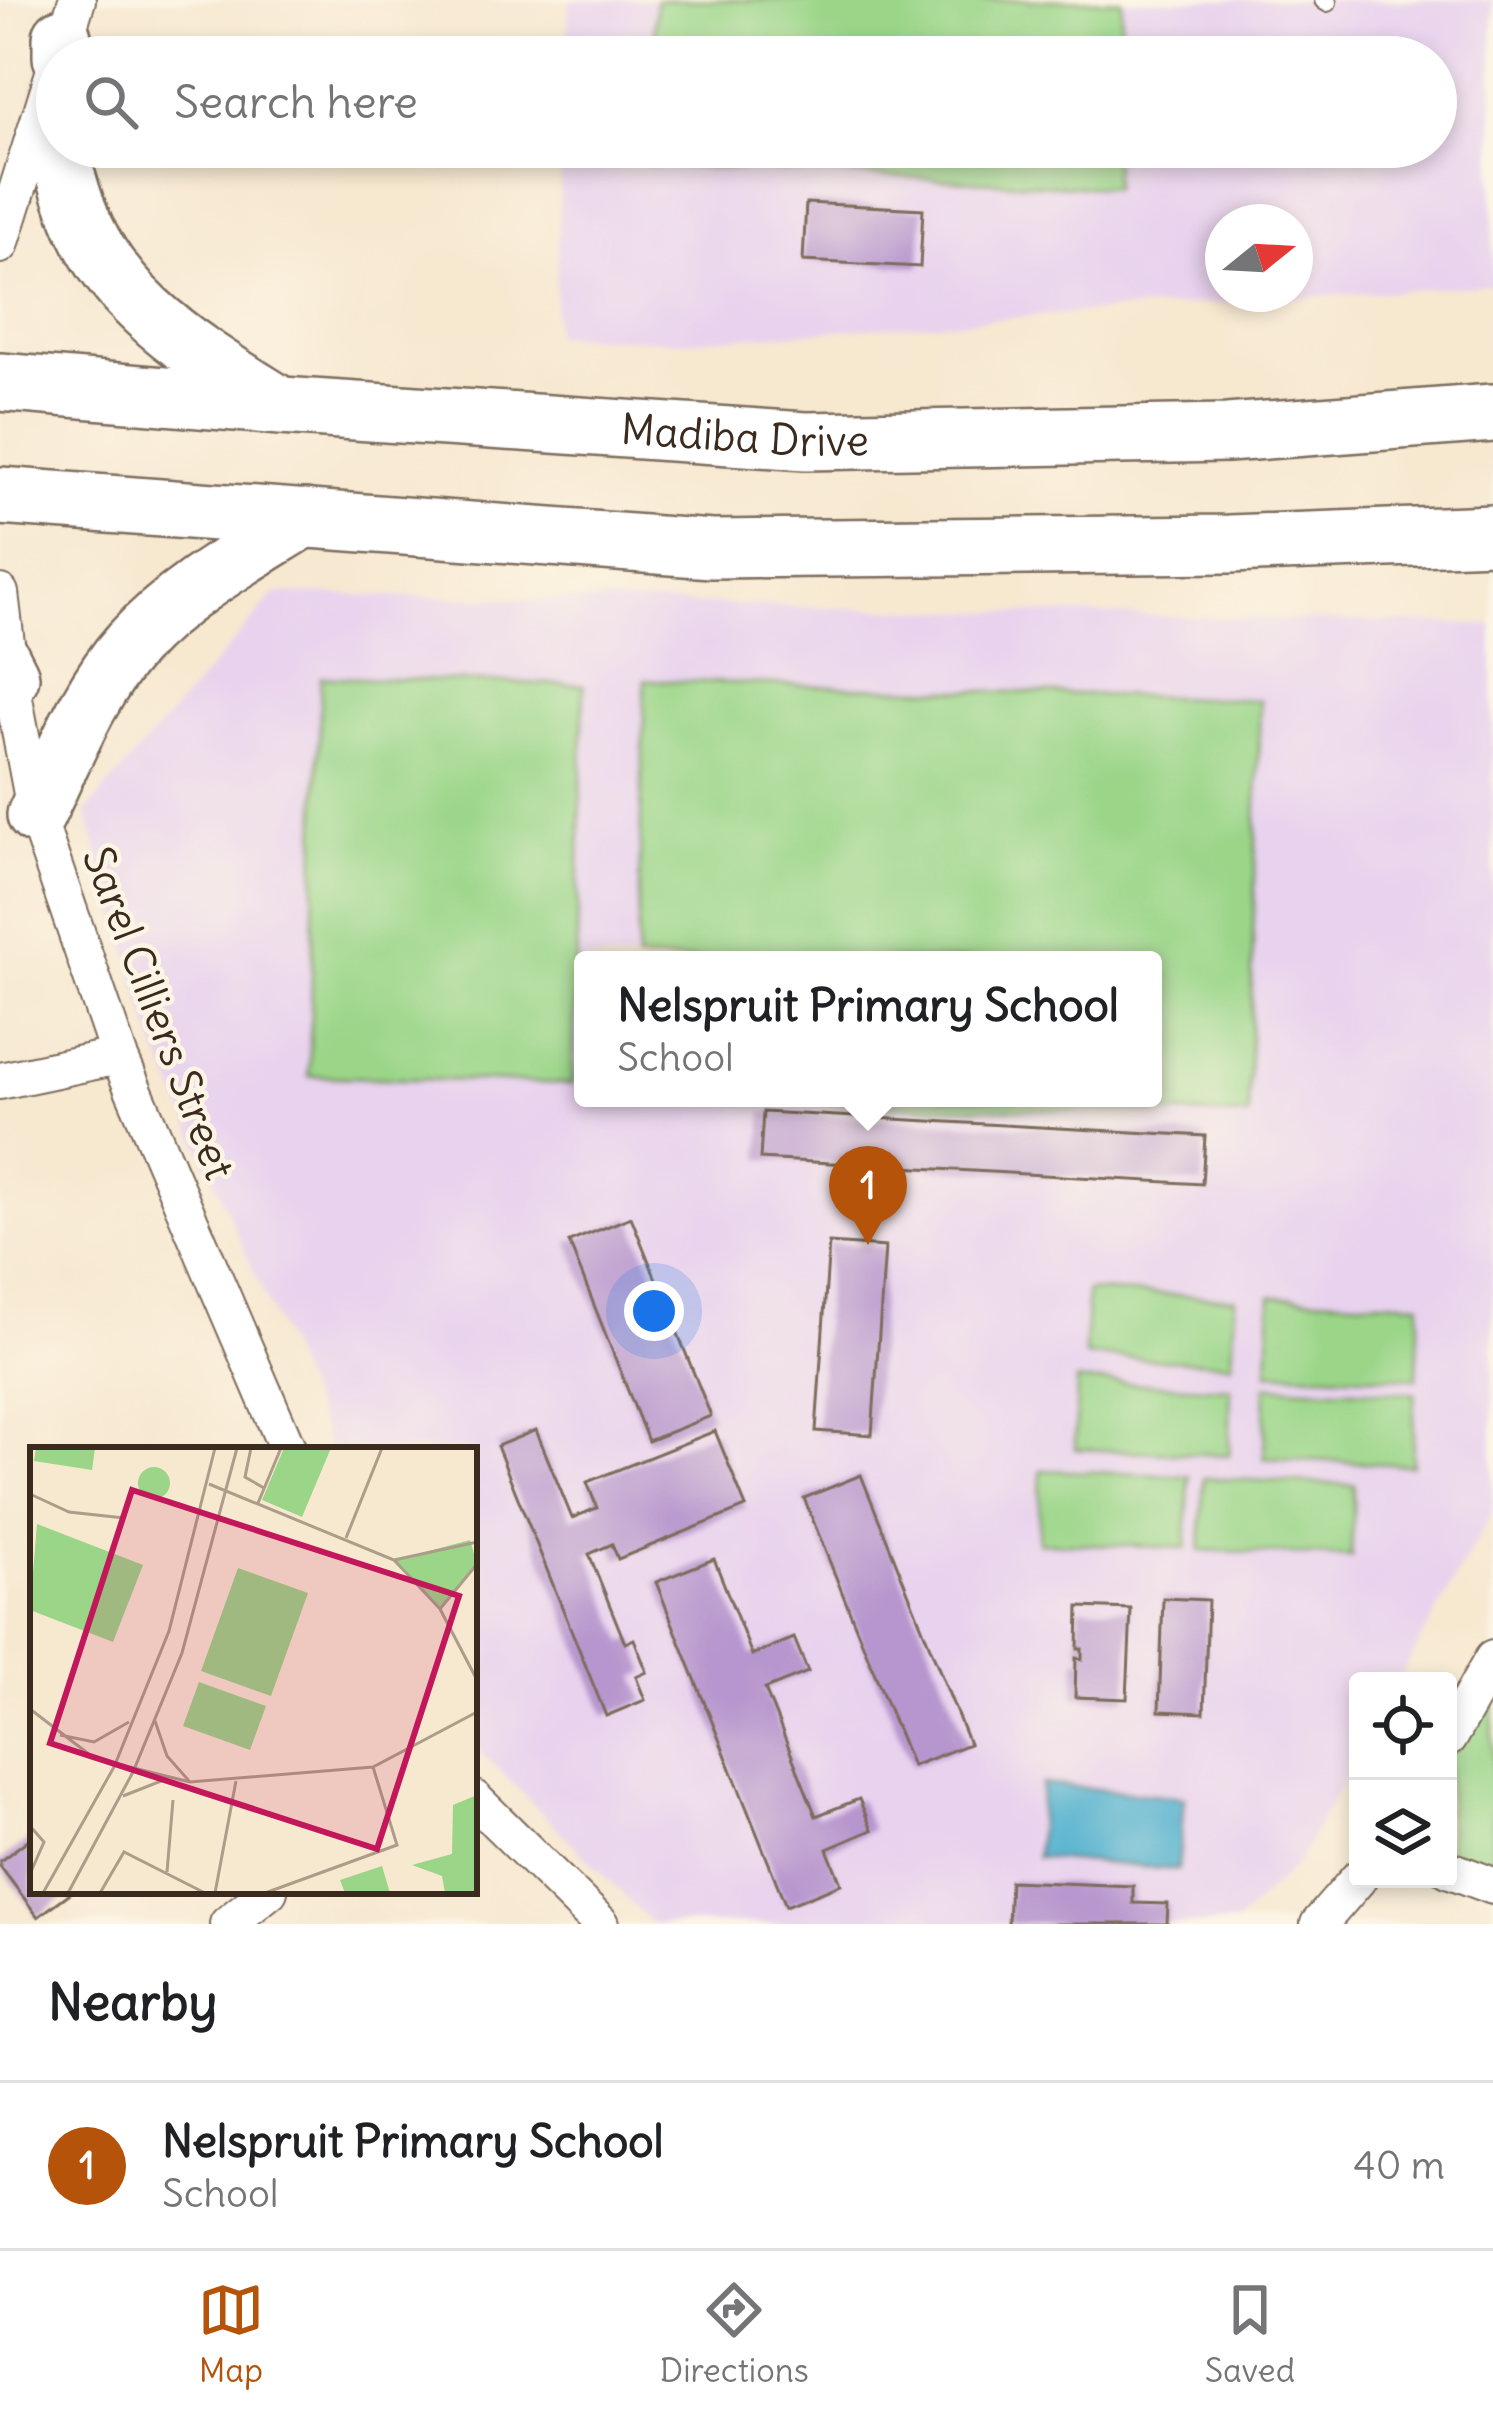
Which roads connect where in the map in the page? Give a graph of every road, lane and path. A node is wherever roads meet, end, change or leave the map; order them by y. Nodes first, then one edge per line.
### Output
1 (36, 130) edge
2 (66, 168) edge
3 (0, 245) edge
4 (0, 382) edge
5 (281, 406) junction
6 (1493, 413) edge
7 (0, 496) edge
8 (305, 518) junction
9 (1481, 540) edge
10 (0, 593) edge
11 (5, 667) edge
12 (36, 815) junction
13 (119, 1056) junction
14 (0, 1082) edge
15 (287, 1447) edge
16 (1493, 1659) edge
17 (1457, 1722) edge
18 (477, 1802) edge
19 (1457, 1872) edge
20 (1493, 1886) edge
21 (1350, 1888) edge
22 (265, 1894) edge
23 (228, 1924) edge
24 (601, 1924) edge
25 (1319, 1924) edge

1 - 3 street
2 - 5 main road
4 - 5 main road, Madiba Drive
5 - 6 main road, Madiba Drive
7 - 8 main road
8 - 9 main road
8 - 12 main road
10 - 11 street, Sarel Cilliers Street
11 - 12 street, Sarel Cilliers Street
12 - 13 street, Sarel Cilliers Street
13 - 14 street
13 - 15 street, Sarel Cilliers Street
16 - 17 street
18 - 24 street
19 - 20 street
21 - 25 street
22 - 23 street

